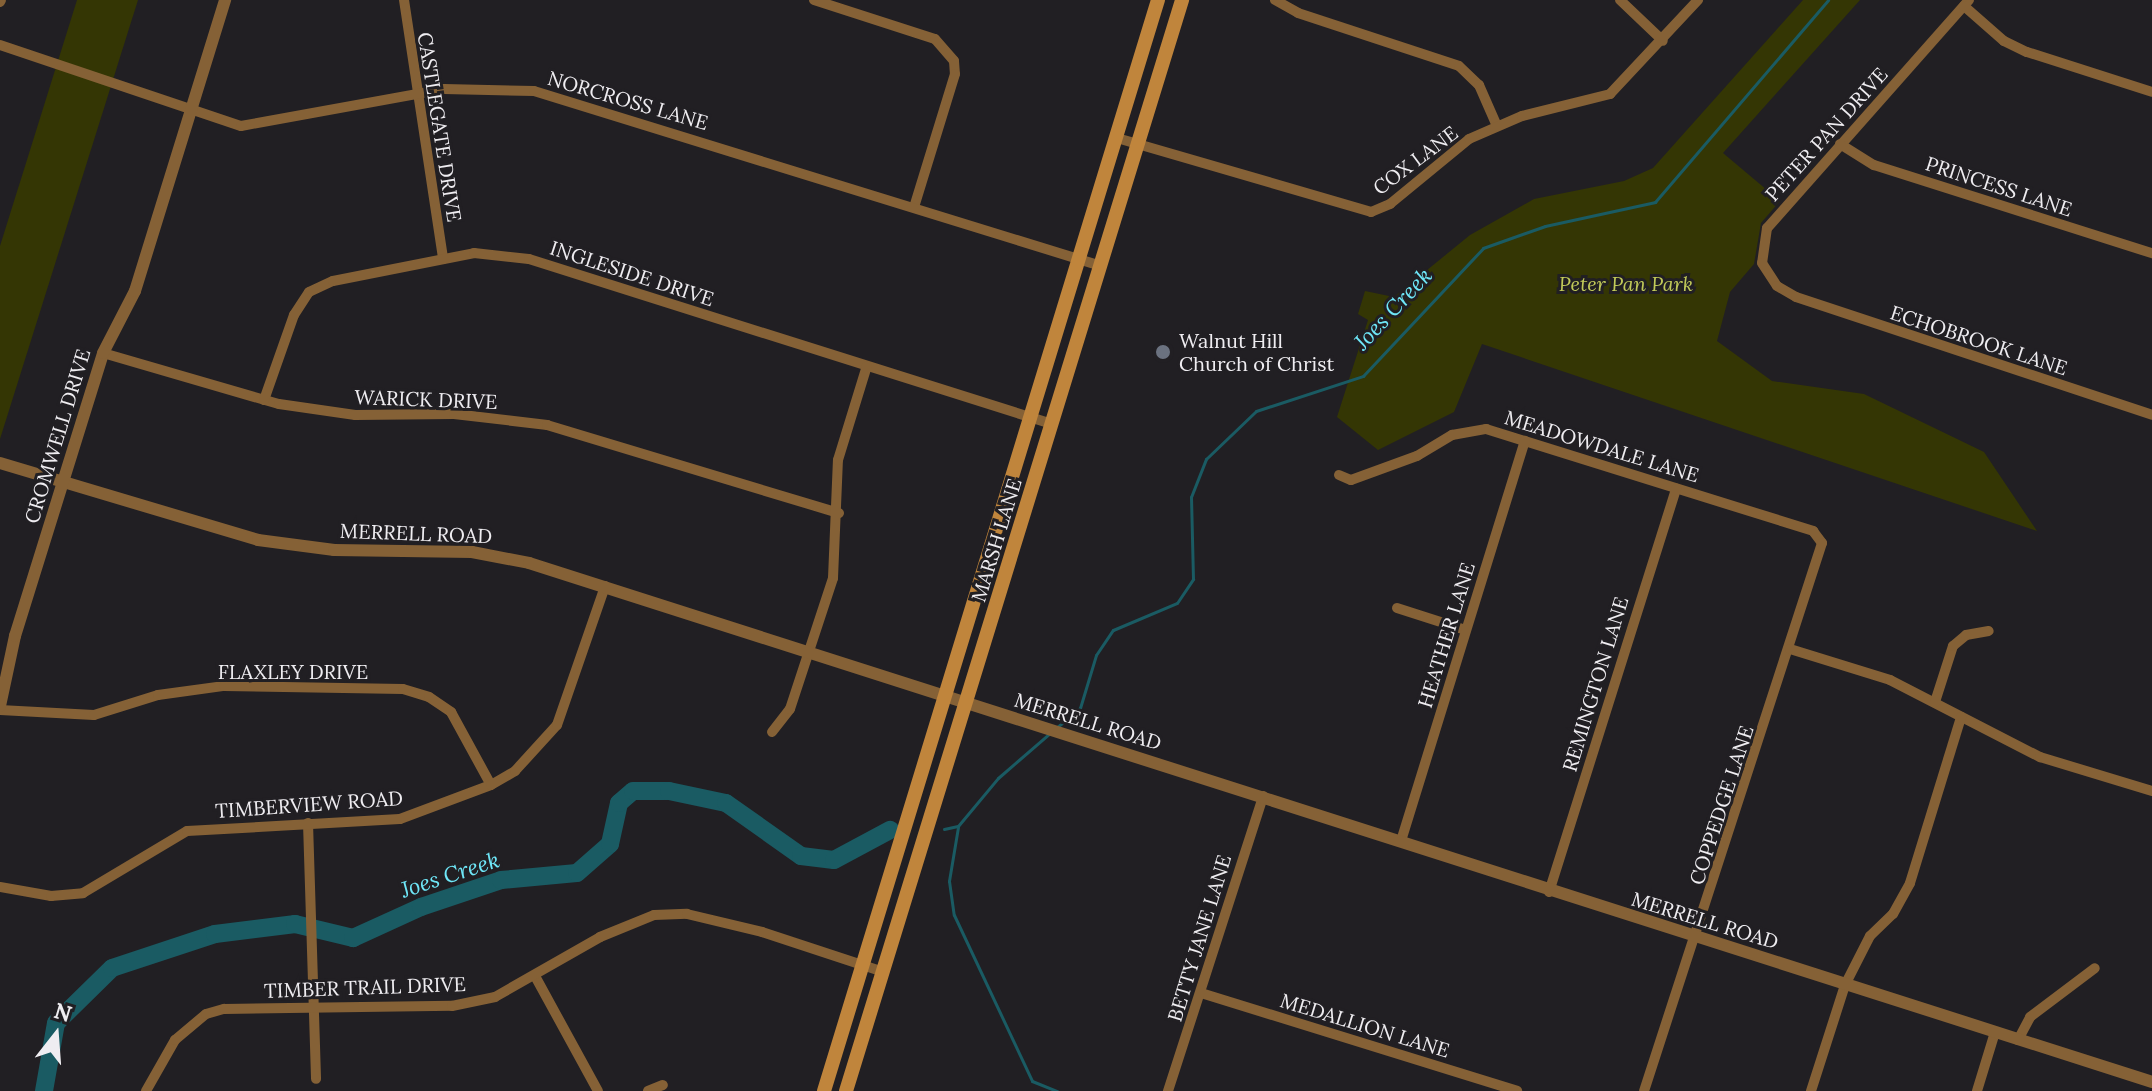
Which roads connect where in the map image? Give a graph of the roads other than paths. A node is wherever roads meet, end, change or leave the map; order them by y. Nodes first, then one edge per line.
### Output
1 (225, 0) edge
2 (404, 0) edge
3 (814, 0) edge
4 (1158, 0) edge
5 (1182, 0) edge
6 (1275, 0) edge
7 (1620, 0) edge
8 (1698, 0) edge
9 (1966, 3) edge
10 (1663, 41) junction
11 (0, 45) edge
12 (2152, 92) edge
13 (416, 94) junction
14 (191, 112) junction
15 (1497, 126) junction
16 (1117, 138) junction
17 (1840, 144) junction
18 (1138, 145) junction
19 (914, 207) junction
20 (2152, 253) edge
21 (443, 259) junction
22 (1080, 259) junction
23 (1101, 266) junction
24 (1796, 297) joint
25 (103, 353) junction
26 (867, 366) junction
27 (264, 400) junction
28 (2152, 415) edge
29 (1032, 419) junction
30 (1052, 424) junction
31 (1525, 441) junction
32 (0, 463) edge
33 (1339, 475) dead end
34 (63, 482) junction
35 (1676, 488) junction
36 (839, 513) junction
37 (1813, 531) joint
38 (605, 586) junction
39 (1397, 608) dead end
40 (1466, 630) junction
41 (1989, 631) dead end
42 (1790, 649) junction
43 (808, 655) junction
44 (947, 698) junction
45 (1935, 702) junction
46 (967, 704) junction
47 (0, 708) edge
48 (1961, 717) junction
49 (772, 732) dead end
50 (491, 785) junction
51 (2152, 791) edge
52 (1263, 796) junction
53 (308, 823) junction
54 (1401, 841) junction
55 (0, 887) edge
56 (1549, 892) junction
57 (1695, 938) junction
58 (864, 963) junction
59 (2095, 968) dead end
60 (884, 972) junction
61 (535, 976) junction
62 (1845, 985) junction
63 (1201, 993) junction
64 (313, 1008) junction
65 (1995, 1032) junction
66 (2018, 1040) junction
67 (2139, 1077) junction
68 (316, 1079) dead end
69 (2152, 1082) edge
70 (663, 1085) dead end
71 (146, 1091) edge
72 (598, 1091) edge
73 (648, 1091) edge
74 (824, 1091) edge
75 (846, 1091) edge
76 (1168, 1091) edge
77 (1517, 1091) edge
78 (1644, 1091) edge
79 (1811, 1091) edge
80 (1977, 1091) edge
81 (2135, 1091) edge

1 - 14 street, CROMWELL DRIVE
2 - 13 street, CASTLEGATE DRIVE
3 - 19 street
4 - 16 main road, MARSH LANE
5 - 18 main road, MARSH LANE
6 - 15 street
7 - 10 street
8 - 10 street, COX LANE
9 - 12 street
9 - 17 street, PETER PAN DRIVE
10 - 15 street, COX LANE
11 - 14 street, NORCROSS LANE
13 - 14 street, NORCROSS LANE
13 - 19 street, NORCROSS LANE
13 - 21 street, CASTLEGATE DRIVE
14 - 25 street, CROMWELL DRIVE
15 - 18 street, COX LANE
16 - 18 street, COX LANE
16 - 22 main road, MARSH LANE
17 - 20 street, PRINCESS LANE
17 - 24 street, PETER PAN DRIVE
18 - 23 main road, MARSH LANE
19 - 22 street, NORCROSS LANE
21 - 26 street, INGLESIDE DRIVE
21 - 27 street, INGLESIDE DRIVE
22 - 23 street, NORCROSS LANE
22 - 29 main road, MARSH LANE
23 - 30 main road, MARSH LANE
24 - 28 street, ECHOBROOK LANE
25 - 27 street, WARICK DRIVE
25 - 34 street, CROMWELL DRIVE
26 - 29 street, INGLESIDE DRIVE
26 - 36 street
27 - 36 street, WARICK DRIVE
29 - 30 street, INGLESIDE DRIVE
29 - 44 main road, MARSH LANE
30 - 46 main road, MARSH LANE
31 - 33 street, MEADOWDALE LANE
31 - 35 street, MEADOWDALE LANE
31 - 40 street, HEATHER LANE
32 - 34 street, MERRELL ROAD
34 - 38 street, MERRELL ROAD
34 - 47 street, CROMWELL DRIVE
35 - 37 street, MEADOWDALE LANE
35 - 56 street, REMINGTON LANE
36 - 43 street
37 - 42 street, COPPEDGE LANE
38 - 43 street, MERRELL ROAD
38 - 50 street, TIMBERVIEW ROAD
39 - 40 street
40 - 54 street, HEATHER LANE
41 - 45 street
42 - 45 street
42 - 57 street, COPPEDGE LANE
43 - 44 street, MERRELL ROAD
43 - 49 street
44 - 46 street, MERRELL ROAD
44 - 58 main road, MARSH LANE
45 - 48 street
46 - 52 street, MERRELL ROAD
46 - 60 main road, MARSH LANE
47 - 50 street, FLAXLEY DRIVE
48 - 51 street
48 - 62 street
50 - 53 street, TIMBERVIEW ROAD
52 - 54 street, MERRELL ROAD
52 - 63 street, BETTY JANE LANE
53 - 55 street, TIMBERVIEW ROAD
53 - 64 street
54 - 56 street, MERRELL ROAD
56 - 57 street, MERRELL ROAD
57 - 62 street, MERRELL ROAD
57 - 78 street, COPPEDGE LANE
58 - 60 street, TIMBER TRAIL DRIVE
58 - 61 street, TIMBER TRAIL DRIVE
58 - 74 main road, MARSH LANE
59 - 66 street
60 - 75 main road, MARSH LANE
61 - 64 street, TIMBER TRAIL DRIVE
61 - 72 street
62 - 65 street, MERRELL ROAD
62 - 79 street
63 - 76 street, BETTY JANE LANE
63 - 77 street, MEDALLION LANE
64 - 68 street
64 - 71 street, TIMBER TRAIL DRIVE
65 - 66 street, MERRELL ROAD
65 - 80 street
66 - 67 street, MERRELL ROAD
67 - 69 street, MERRELL ROAD
67 - 81 street
70 - 73 street

